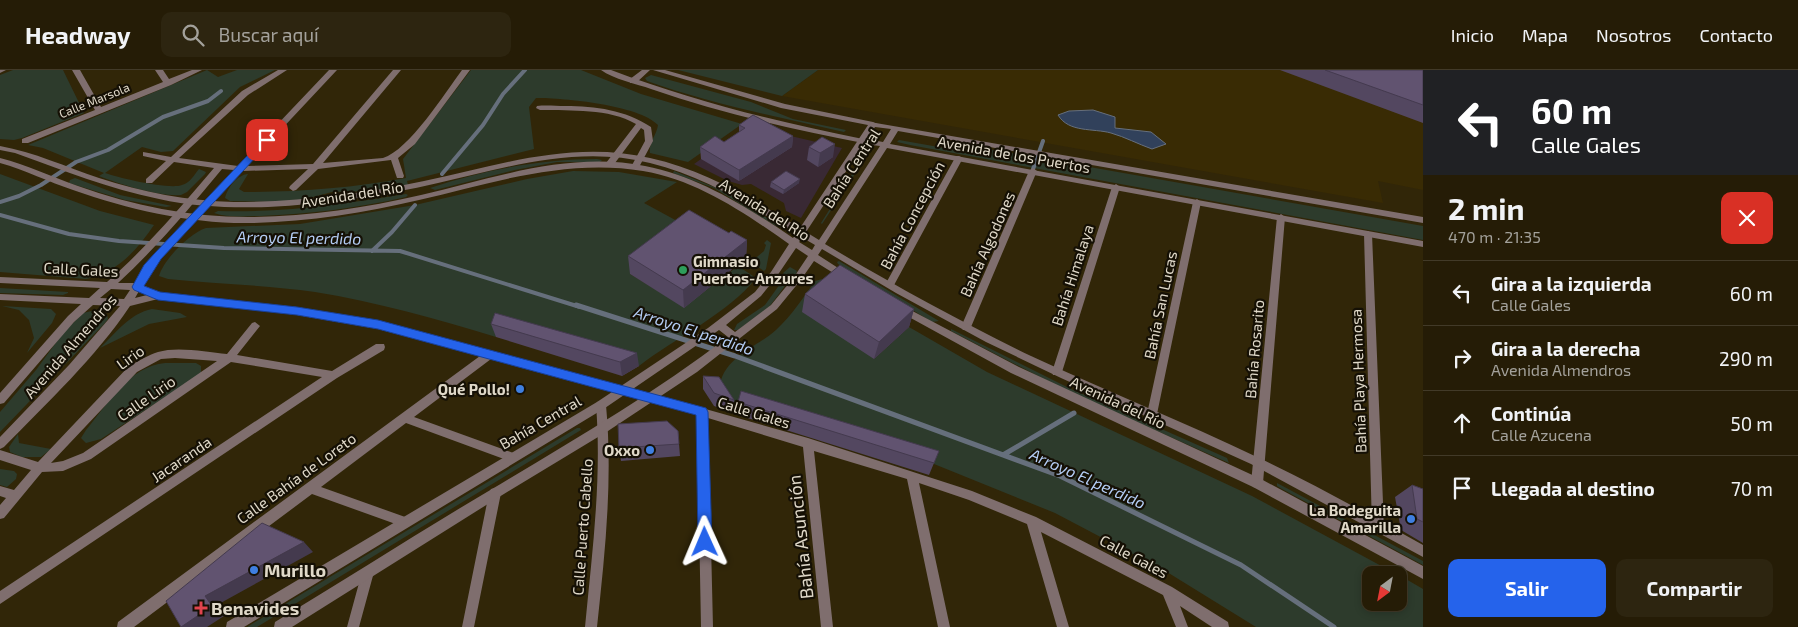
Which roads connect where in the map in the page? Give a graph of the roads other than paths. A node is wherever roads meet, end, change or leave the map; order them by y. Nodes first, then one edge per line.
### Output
1 (76, 70) edge
2 (159, 70) edge
3 (198, 70) edge
4 (283, 70) edge
5 (333, 70) edge
6 (397, 70) edge
7 (466, 70) edge
8 (605, 70) edge
9 (646, 70) edge
10 (657, 70) edge
11 (632, 81) junction
12 (168, 83) junction
13 (540, 108) dead end
14 (99, 110) junction
15 (641, 123) junction
16 (874, 124) junction
17 (896, 128) junction
18 (25, 141) dead end
19 (863, 141) junction
20 (886, 144) junction
21 (0, 148) edge
22 (16, 151) junction
23 (146, 154) dead end
24 (618, 154) junction
25 (394, 157) junction
26 (641, 158) junction
27 (959, 158) junction
28 (1, 160) edge
29 (174, 160) junction
30 (609, 165) junction
31 (671, 165) junction
32 (316, 166) junction
33 (219, 167) junction
34 (635, 167) junction
35 (240, 168) junction
36 (74, 171) junction
37 (1033, 171) junction
38 (664, 174) junction
39 (400, 176) dead end
40 (149, 180) dead end
41 (59, 181) junction
42 (414, 186) junction
43 (1116, 187) junction
44 (293, 188) dead end
45 (418, 199) junction
46 (189, 202) junction
47 (1197, 202) junction
48 (206, 204) junction
49 (178, 215) junction
50 (194, 217) junction
51 (1280, 217) junction
52 (1423, 220) edge
53 (801, 233) junction
54 (1368, 234) junction
55 (793, 244) junction
56 (1423, 244) edge
57 (820, 245) junction
58 (812, 257) junction
59 (0, 280) edge
60 (854, 282) edge
61 (109, 284) junction
62 (890, 285) junction
63 (138, 287) junction
64 (158, 296) junction
65 (0, 297) edge
66 (89, 302) junction
67 (888, 302) edge
68 (128, 303) junction
69 (952, 320) junction
70 (255, 326) dead end
71 (966, 327) junction
72 (715, 328) junction
73 (942, 332) junction
74 (732, 340) junction
75 (380, 347) dead end
76 (488, 356) junction
77 (229, 358) junction
78 (1057, 372) junction
79 (333, 375) junction
80 (622, 391) junction
81 (649, 399) junction
82 (0, 400) edge
83 (601, 405) junction
84 (702, 412) junction
85 (1152, 414) junction
86 (405, 418) junction
87 (604, 428) junction
88 (808, 443) junction
89 (0, 444) edge
90 (0, 455) edge
91 (512, 457) junction
92 (1260, 464) junction
93 (39, 468) junction
94 (912, 476) junction
95 (1257, 483) junction
96 (310, 488) junction
97 (0, 491) edge
98 (495, 493) junction
99 (15, 495) junction
100 (0, 514) edge
101 (1032, 521) junction
102 (404, 522) junction
103 (1378, 526) junction
104 (1423, 551) edge
105 (368, 572) junction
106 (1423, 573) edge
107 (1168, 591) junction
108 (0, 598) edge
109 (123, 627) edge
110 (232, 627) edge
111 (280, 627) edge
112 (352, 627) edge
113 (468, 627) edge
114 (591, 627) edge
115 (707, 627) edge
116 (827, 627) edge
117 (944, 627) edge
118 (1063, 627) edge
119 (1182, 627) edge
120 (1223, 627) edge

1 - 14 street
2 - 12 street
3 - 12 street, Calle Marsola
4 - 29 street
5 - 35 street, Avenida Almendros
6 - 32 street
7 - 25 street
8 - 11 street, Avenida de los Puertos
9 - 11 street
10 - 16 street, Avenida de los Puertos
11 - 19 street, Avenida de los Puertos
12 - 14 street, Calle Marsola
13 - 15 street
14 - 18 street, Calle Marsola
15 - 24 street
15 - 26 street
16 - 17 street, Avenida de los Puertos
16 - 19 street, Bahía Central
17 - 20 street, Bahía Central
17 - 52 street, Avenida de los Puertos
19 - 20 street, Avenida de los Puertos
19 - 53 street, Bahía Central
20 - 27 street, Avenida de los Puertos
20 - 57 street, Bahía Central
21 - 22 street, Avenida del Río
22 - 28 street
22 - 36 street, Avenida del Río
23 - 29 street
24 - 26 street, Avenida del Río
24 - 30 street
24 - 42 street, Avenida del Río
25 - 32 street
25 - 39 street
26 - 31 street, Avenida del Río
26 - 34 street
27 - 37 street, Avenida de los Puertos
27 - 62 street, Bahía Concepción
28 - 41 street, Avenida del Río
29 - 33 street
29 - 40 street
30 - 34 street, Avenida del Río
30 - 45 street, Avenida del Río
31 - 38 street
31 - 53 street, Avenida del Río
32 - 35 street
32 - 44 street
33 - 35 street
33 - 46 street, Avenida Almendros
34 - 38 street, Avenida del Río
35 - 48 street, Avenida Almendros
36 - 41 street
36 - 46 street, Avenida del Río
37 - 43 street, Avenida de los Puertos
37 - 71 street, Bahía Algodones
38 - 55 street, Avenida del Río
41 - 49 street, Avenida del Río
42 - 45 street
42 - 48 street, Avenida del Río
43 - 47 street, Avenida de los Puertos
43 - 78 street, Bahía Himalaya
45 - 50 street, Avenida del Río
46 - 48 street, Avenida del Río
46 - 49 street, Avenida Almendros
47 - 51 street, Avenida de los Puertos
47 - 85 street, Bahía San Lucas
48 - 50 street, Avenida Almendros
49 - 50 street, Avenida del Río
49 - 61 street, Avenida Almendros
50 - 63 street, Avenida Almendros
51 - 54 street, Avenida de los Puertos
51 - 92 street, Bahía Rosarito
53 - 55 street, Bahía Central
53 - 57 street, Avenida del Río
54 - 56 street, Avenida de los Puertos
54 - 103 street, Bahía Playa Hermosa
55 - 58 street, Avenida del Río
55 - 72 street, Bahía Central
57 - 58 street, Bahía Central
57 - 62 street, Avenida del Río
58 - 60 street, Avenida del Río
58 - 74 street, Bahía Central
59 - 61 street, Calle Gales
61 - 63 street, Calle Gales
61 - 66 street, Avenida Almendros
62 - 69 street, Avenida del Río
63 - 64 street, Calle Gales
63 - 68 street, Avenida Almendros
64 - 68 street, Calle Gales
64 - 76 street, Calle Gales
65 - 66 street, Calle Gales
66 - 68 street, Calle Gales
66 - 82 street, Avenida Almendros
67 - 73 street, Avenida del Río
68 - 89 street, Avenida Almendros
69 - 71 street, Avenida del Río
69 - 73 street
70 - 77 street, Calle Lirio
71 - 78 street, Avenida del Río
72 - 74 street
72 - 80 street, Bahía Central
73 - 95 street, Avenida del Río
74 - 81 street, Bahía Central
75 - 79 street, Jacaranda
76 - 80 street, Calle Gales
76 - 86 street, Calle Bahía de Loreto
77 - 79 street, Lirio
77 - 93 street, Calle Lirio
77 - 93 street, Lirio
78 - 85 street, Avenida del Río
79 - 108 street, Jacaranda
80 - 81 street, Calle Gales
80 - 83 street, Bahía Central
81 - 84 street, Calle Gales
81 - 87 street, Bahía Central
83 - 87 street, Calle Puerto Cabello
83 - 91 street, Bahía Central
84 - 88 street, Calle Gales
84 - 115 street
85 - 92 street, Avenida del Río
86 - 91 street
86 - 96 street, Calle Bahía de Loreto
87 - 98 street, Bahía Central
87 - 114 street, Calle Puerto Cabello
88 - 94 street, Calle Gales
88 - 116 street, Bahía Asunción
90 - 93 street
91 - 102 street, Bahía Central
92 - 95 street, Bahía Rosarito
92 - 103 street, Avenida del Río
93 - 99 street, Lirio
94 - 101 street, Calle Gales
94 - 117 street
95 - 106 street, Avenida del Río
96 - 102 street
96 - 109 street, Calle Bahía de Loreto
97 - 99 street
98 - 105 street, Bahía Central
98 - 113 street
99 - 100 street, Lirio
101 - 107 street, Calle Gales
101 - 118 street
102 - 110 street, Bahía Central
103 - 104 street, Avenida del Río
105 - 111 street, Bahía Central
105 - 112 street
107 - 119 street
107 - 120 street, Calle Gales

